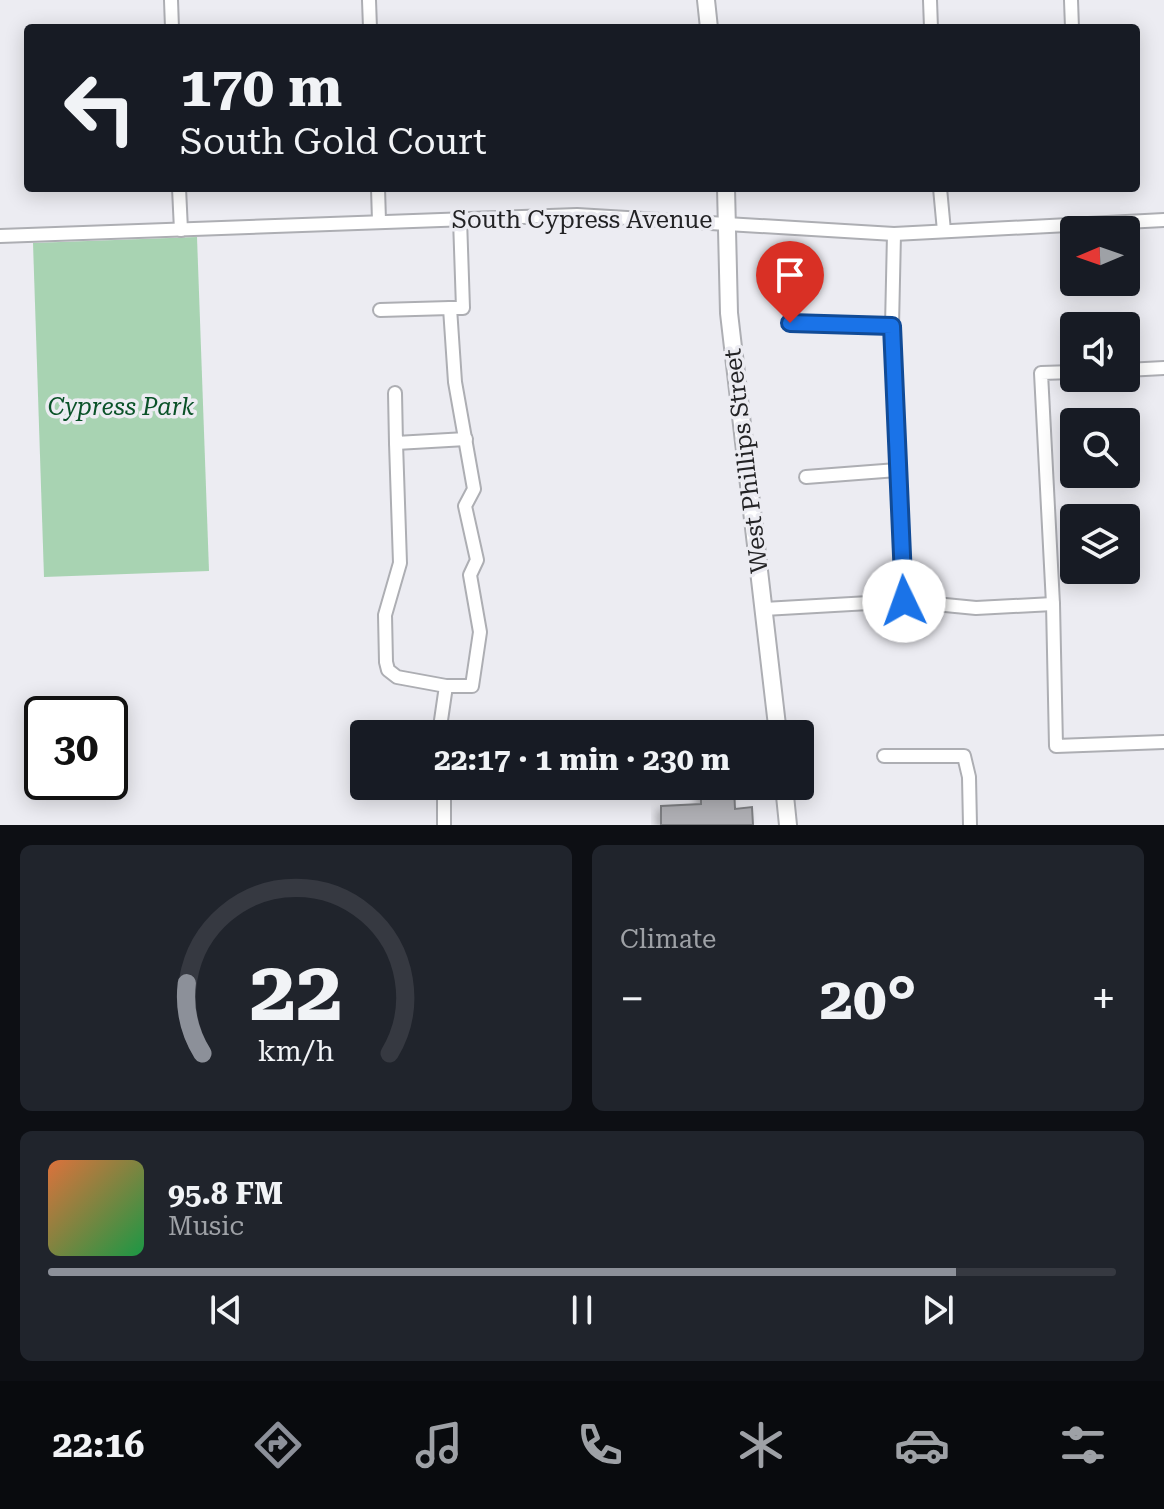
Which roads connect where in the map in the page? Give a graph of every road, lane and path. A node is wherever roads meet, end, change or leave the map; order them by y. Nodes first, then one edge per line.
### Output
1 (171, 0) edge
2 (369, 0) edge
3 (706, 0) edge
4 (930, 0) edge
5 (1071, 0) edge
6 (172, 24) edge
7 (370, 24) edge
8 (709, 24) edge
9 (931, 24) edge
10 (1072, 24) edge
11 (179, 192) edge
12 (378, 192) edge
13 (726, 192) edge
14 (940, 192) edge
15 (460, 219) junction
16 (1164, 220) edge
17 (379, 221) junction
18 (729, 221) junction
19 (181, 230) junction
20 (944, 231) junction
21 (894, 234) junction
22 (0, 236) edge
23 (450, 308) junction
24 (380, 310) dead end
25 (790, 323) dead end
26 (892, 326) junction
27 (1164, 368) edge
28 (1140, 369) edge
29 (1060, 372) edge
30 (395, 393) dead end
31 (466, 439) junction
32 (396, 443) junction
33 (897, 470) junction
34 (806, 477) dead end
35 (904, 601) junction
36 (1053, 604) junction
37 (764, 609) junction
38 (446, 686) junction
39 (441, 720) edge
40 (776, 720) edge
41 (1164, 742) edge
42 (884, 756) dead end
43 (444, 800) edge
44 (785, 800) edge
45 (444, 825) edge
46 (788, 825) edge
47 (970, 825) edge

1 - 6 street
2 - 7 street
3 - 8 street
4 - 9 street
5 - 10 street
11 - 19 street
12 - 17 street
13 - 18 street, West Phillips Street
14 - 20 street
15 - 17 street, South Cypress Avenue
15 - 18 street, South Cypress Avenue
15 - 23 street
16 - 20 street, South Cypress Avenue
17 - 19 street, South Cypress Avenue
18 - 21 street, South Cypress Avenue
18 - 37 street, West Phillips Street
19 - 22 street, South Cypress Avenue
20 - 21 street, South Cypress Avenue
21 - 26 street
23 - 24 street
23 - 31 street
25 - 26 street
26 - 33 street
27 - 28 street
29 - 36 street
30 - 32 street
31 - 32 street
31 - 38 street
32 - 38 street
33 - 34 street
33 - 35 street
35 - 36 street
35 - 37 street
36 - 41 street
37 - 40 street, West Phillips Street
38 - 39 street
42 - 47 street
43 - 45 street
44 - 46 street

